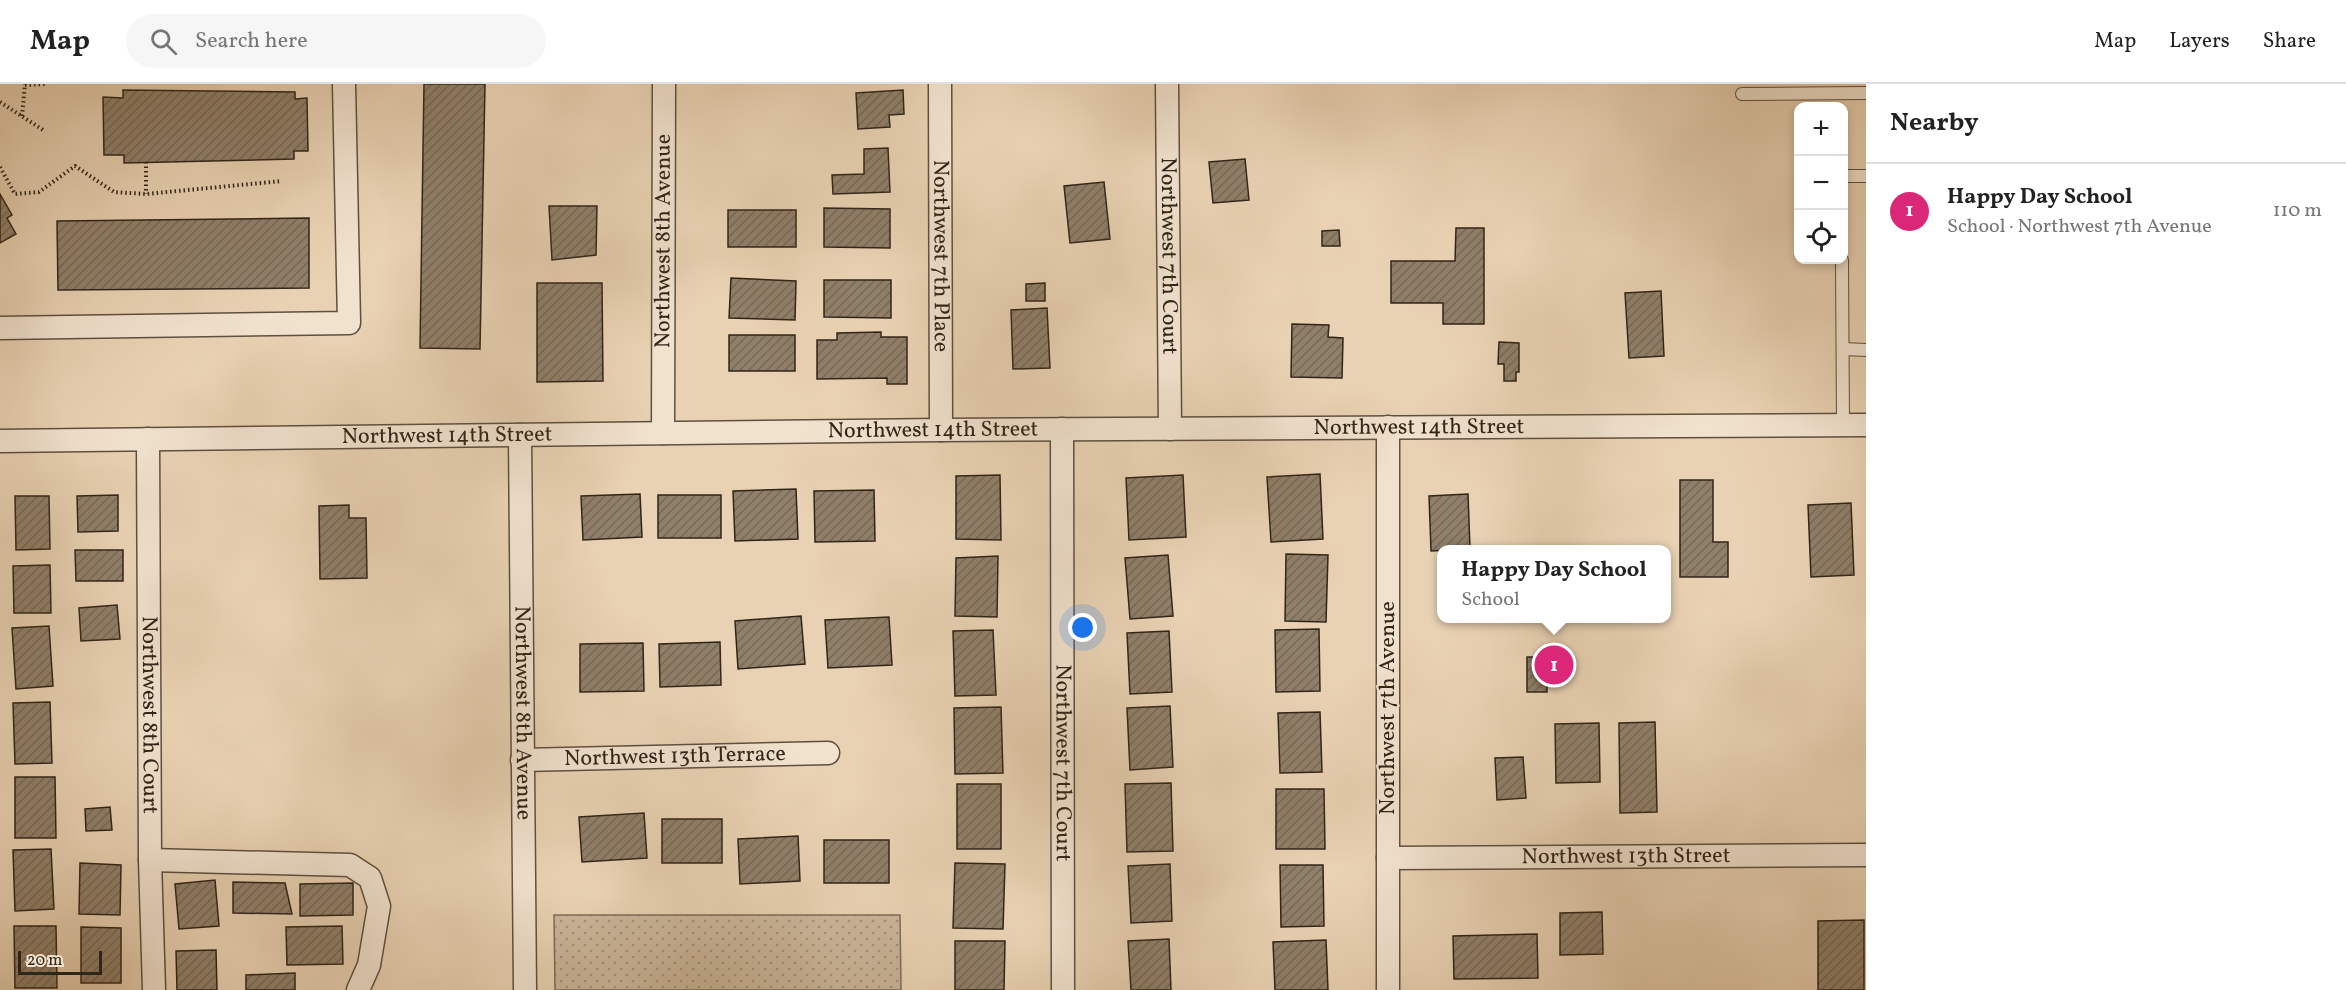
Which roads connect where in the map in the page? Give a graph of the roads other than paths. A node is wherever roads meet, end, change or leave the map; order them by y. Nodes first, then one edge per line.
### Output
1 (344, 84) edge
2 (664, 84) edge
3 (940, 84) edge
4 (1167, 84) edge
5 (1866, 93) edge
6 (1742, 94) dead end
7 (1848, 176) edge
8 (1866, 176) edge
9 (1842, 264) edge
10 (0, 328) edge
11 (1843, 349) junction
12 (1866, 350) edge
13 (1866, 424) edge
14 (1843, 425) junction
15 (1388, 427) junction
16 (1062, 429) junction
17 (1170, 429) junction
18 (941, 430) junction
19 (663, 433) junction
20 (519, 435) junction
21 (148, 439) junction
22 (0, 441) edge
23 (828, 753) dead end
24 (522, 760) junction
25 (1866, 855) edge
26 (1388, 858) junction
27 (150, 860) junction
28 (154, 990) edge
29 (358, 990) edge
30 (525, 990) edge
31 (1063, 990) edge
32 (1388, 990) edge

1 - 10 street
2 - 19 street, Northwest 8th Avenue
3 - 18 street, Northwest 7th Place
4 - 17 street, Northwest 7th Court
5 - 6 lane
7 - 8 lane
9 - 11 lane
11 - 12 lane
11 - 14 lane
13 - 14 street, Northwest 14th Street
14 - 15 street, Northwest 14th Street
15 - 17 street, Northwest 14th Street
15 - 26 street, Northwest 7th Avenue
16 - 17 street, Northwest 14th Street
16 - 18 street, Northwest 14th Street
16 - 31 street, Northwest 7th Court
18 - 19 street, Northwest 14th Street
19 - 20 street, Northwest 14th Street
20 - 21 street, Northwest 14th Street
20 - 24 street, Northwest 8th Avenue
21 - 22 street, Northwest 14th Street
21 - 27 street, Northwest 8th Court
23 - 24 street, Northwest 13th Terrace
24 - 30 street, Northwest 8th Avenue
25 - 26 street, Northwest 13th Street
26 - 32 street, Northwest 7th Avenue
27 - 28 street, Northwest 8th Court
27 - 29 street

